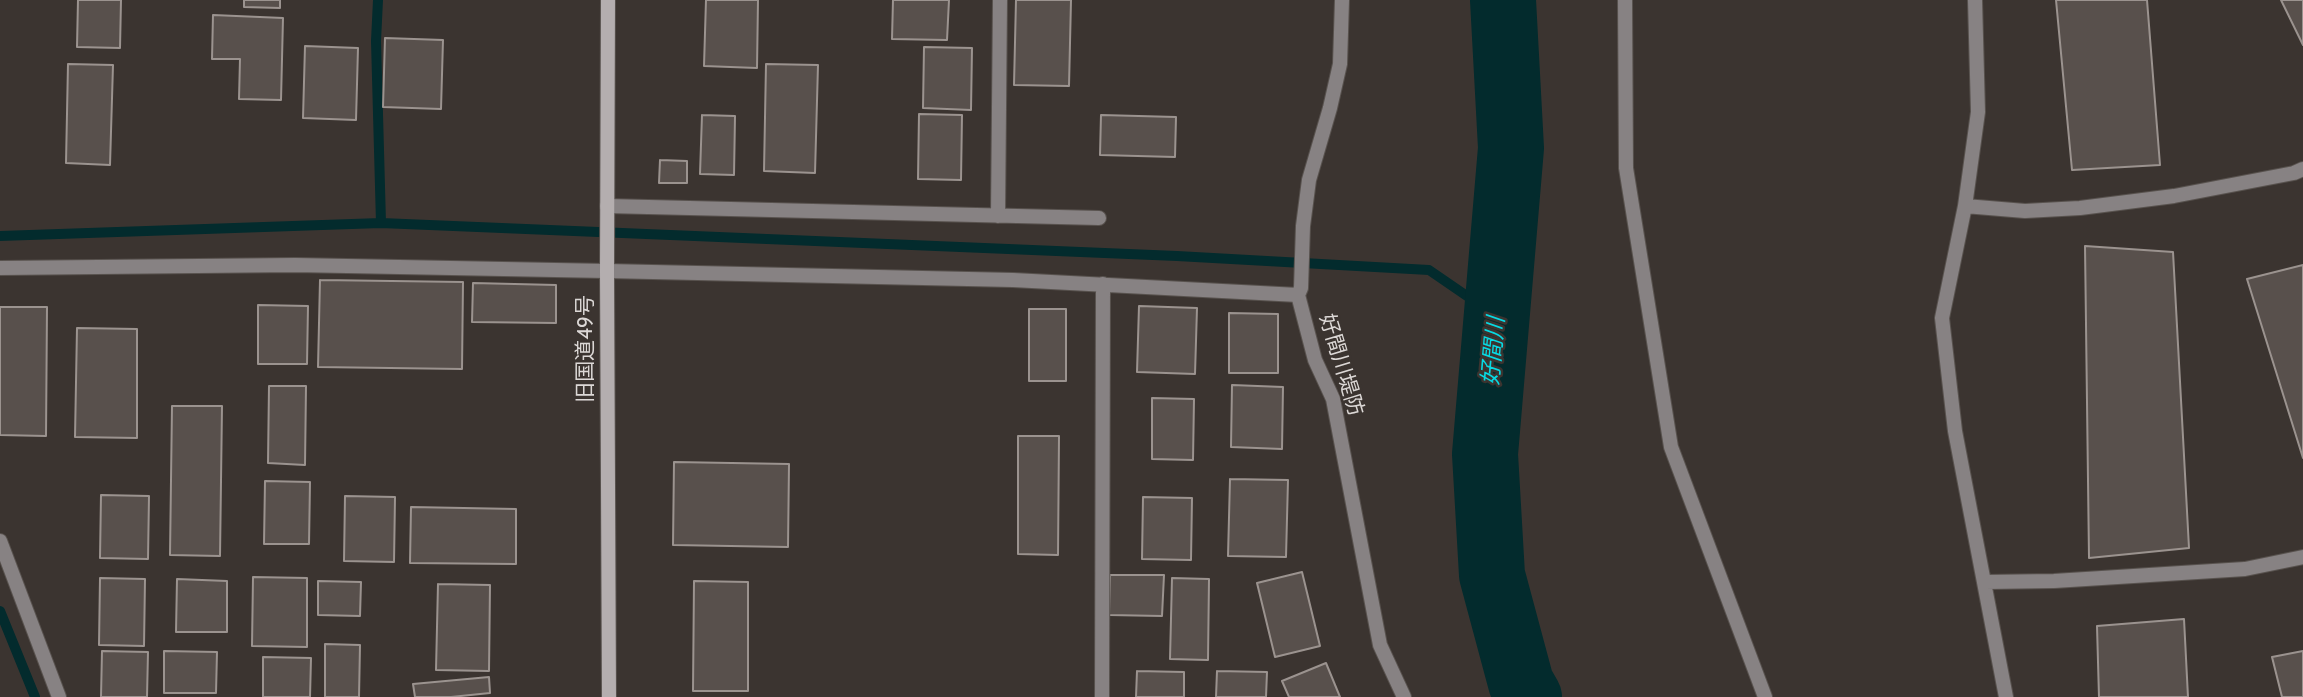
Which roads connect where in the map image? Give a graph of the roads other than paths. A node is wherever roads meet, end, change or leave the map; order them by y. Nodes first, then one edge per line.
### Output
1 (608, 0) edge
2 (1000, 0) edge
3 (1342, 0) edge
4 (1625, 0) edge
5 (1975, 0) edge
6 (2303, 169) edge
7 (1965, 206) junction
8 (607, 212) junction
9 (998, 216) junction
10 (1100, 218) dead end
11 (607, 266) junction
12 (0, 268) edge
13 (1103, 284) junction
14 (1300, 292) junction
15 (0, 541) edge
16 (2303, 557) edge
17 (1984, 582) junction
18 (60, 697) edge
19 (609, 697) edge
20 (1102, 697) edge
21 (1404, 697) edge
22 (1765, 697) edge
23 (2006, 697) edge

1 - 8 street, 旧国道49号
2 - 9 street
3 - 14 street, 好間川堤防
4 - 22 street
5 - 7 street
6 - 7 street
7 - 17 street
8 - 9 street
8 - 11 street, 旧国道49号
9 - 10 street
11 - 12 street
11 - 13 street
11 - 19 street, 旧国道49号
13 - 14 street
13 - 20 street
14 - 21 street, 好間川堤防
15 - 18 street
16 - 17 street
17 - 23 street

